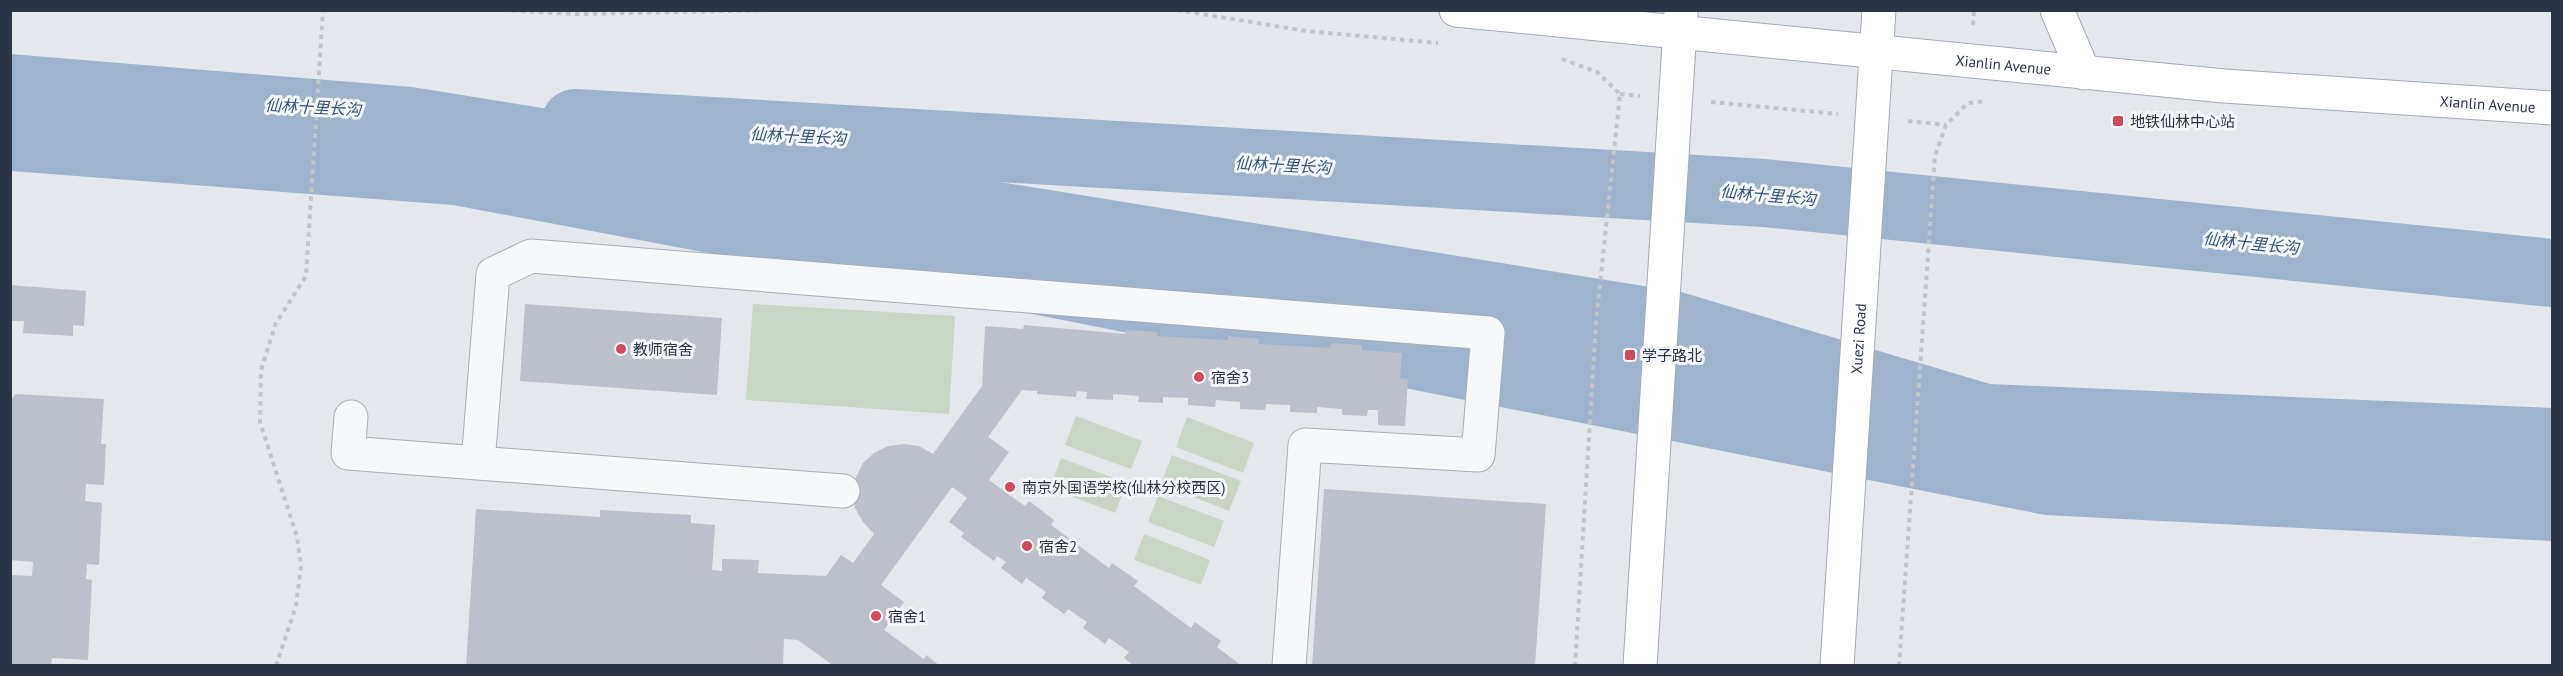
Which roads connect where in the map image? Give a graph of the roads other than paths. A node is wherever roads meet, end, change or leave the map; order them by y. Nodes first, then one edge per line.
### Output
1 (1879, 10) edge
2 (2057, 10) edge
3 (1476, 12) edge
4 (1680, 22) edge
5 (1876, 52) junction
6 (2084, 73) junction
7 (2553, 108) edge
8 (351, 417) dead end
9 (478, 463) junction
10 (843, 491) dead end
11 (1289, 666) edge
12 (1640, 666) edge
13 (1837, 666) edge

1 - 5 main road, Xuezi Road
2 - 6 main road
3 - 4 main road, Xianlin Avenue
4 - 5 main road, Xianlin Avenue
4 - 12 main road
5 - 6 main road, Xianlin Avenue
5 - 13 main road, Xuezi Road
6 - 7 main road, Xianlin Avenue
8 - 9 lane
9 - 10 lane
9 - 11 lane

